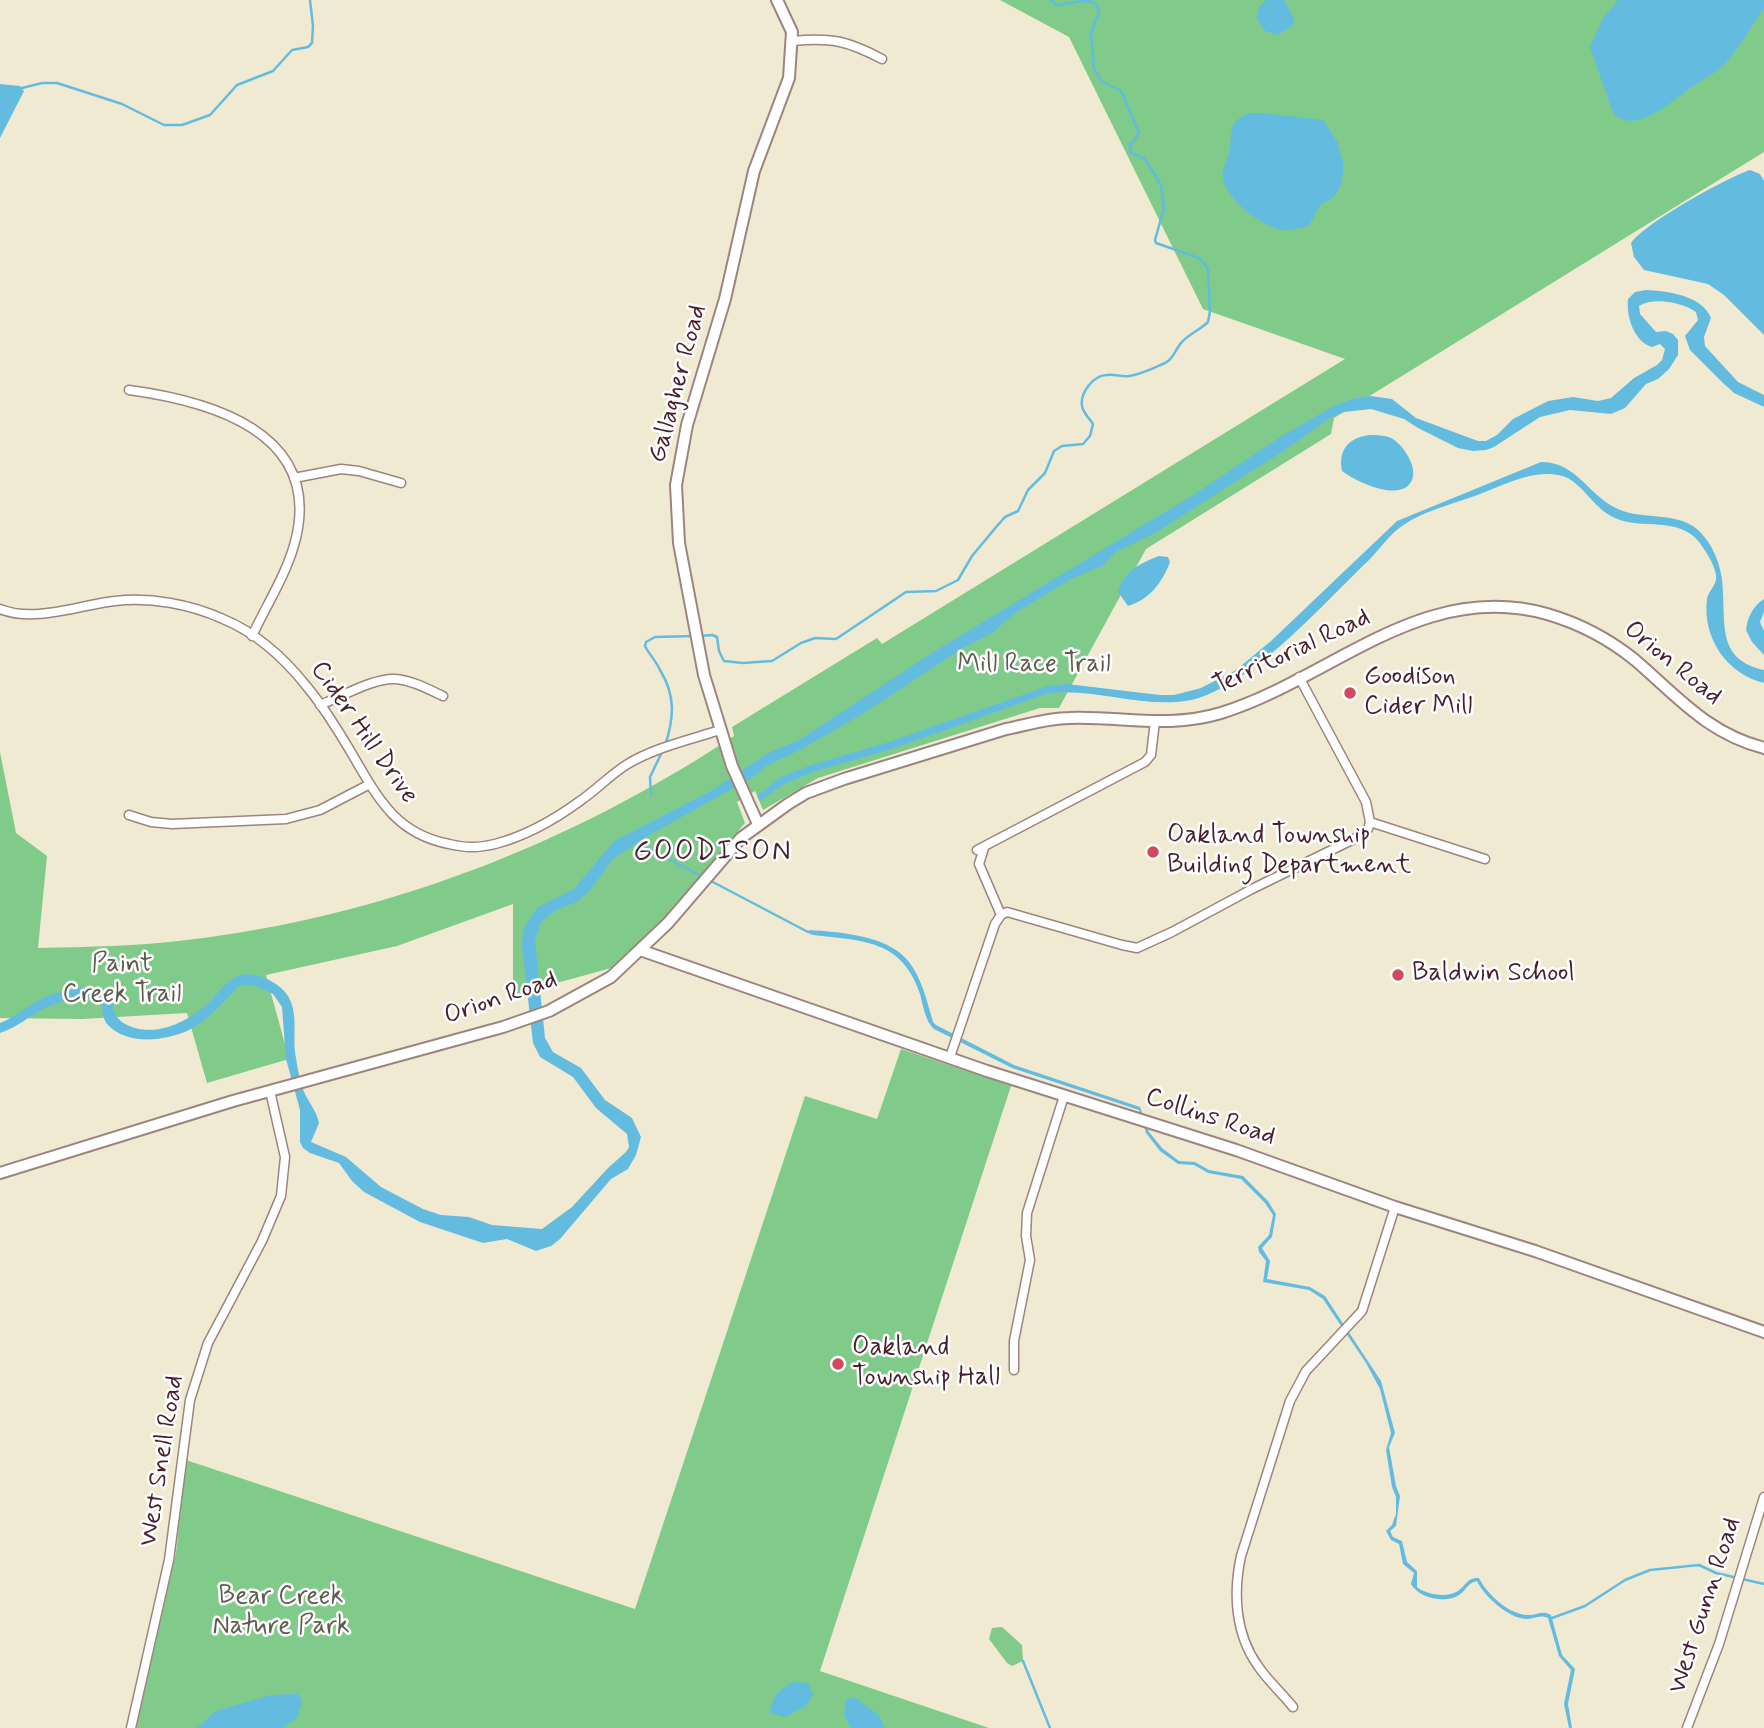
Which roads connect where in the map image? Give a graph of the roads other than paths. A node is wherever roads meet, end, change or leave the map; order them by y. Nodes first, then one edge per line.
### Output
1 (777, 0) edge
2 (793, 41) junction
3 (881, 59) dead end
4 (130, 390) dead end
5 (294, 478) junction
6 (401, 483) dead end
7 (0, 608) edge
8 (1427, 616) joint
9 (252, 636) junction
10 (1299, 677) junction
11 (443, 696) dead end
12 (320, 705) junction
13 (1155, 721) junction
14 (720, 730) junction
15 (1764, 748) edge
16 (370, 785) junction
17 (129, 815) dead end
18 (1370, 822) junction
19 (758, 824) junction
20 (1485, 859) dead end
21 (1001, 915) junction
22 (640, 950) junction
23 (950, 1057) junction
24 (270, 1091) junction
25 (1064, 1096) junction
26 (0, 1173) edge
27 (1395, 1207) junction
28 (1764, 1332) edge
29 (1014, 1370) dead end
30 (1764, 1497) edge
31 (1293, 1707) dead end
32 (131, 1728) edge
33 (1687, 1728) edge

1 - 2 street, Gallagher Road
2 - 3 street
2 - 14 street, Gallagher Road
4 - 5 street
5 - 6 street
5 - 9 street
7 - 9 street, Cider Hill Drive
8 - 10 street, Territorial Road
8 - 15 street, Orion Road
9 - 12 street, Cider Hill Drive
10 - 13 street, Territorial Road
10 - 18 street
11 - 12 street
12 - 16 street, Cider Hill Drive
13 - 19 street, Orion Road
13 - 21 street
14 - 16 street, Cider Hill Drive
14 - 19 street, Gallagher Road
16 - 17 street
18 - 20 street
18 - 21 street
19 - 22 street, Orion Road
21 - 23 street
22 - 23 street, Collins Road
22 - 24 street, Orion Road
23 - 25 street, Collins Road
24 - 26 street, Orion Road
24 - 32 street, West Snell Road
25 - 27 street, Collins Road
25 - 29 street
27 - 28 street, Collins Road
27 - 31 street
30 - 33 street, West Gunn Road

